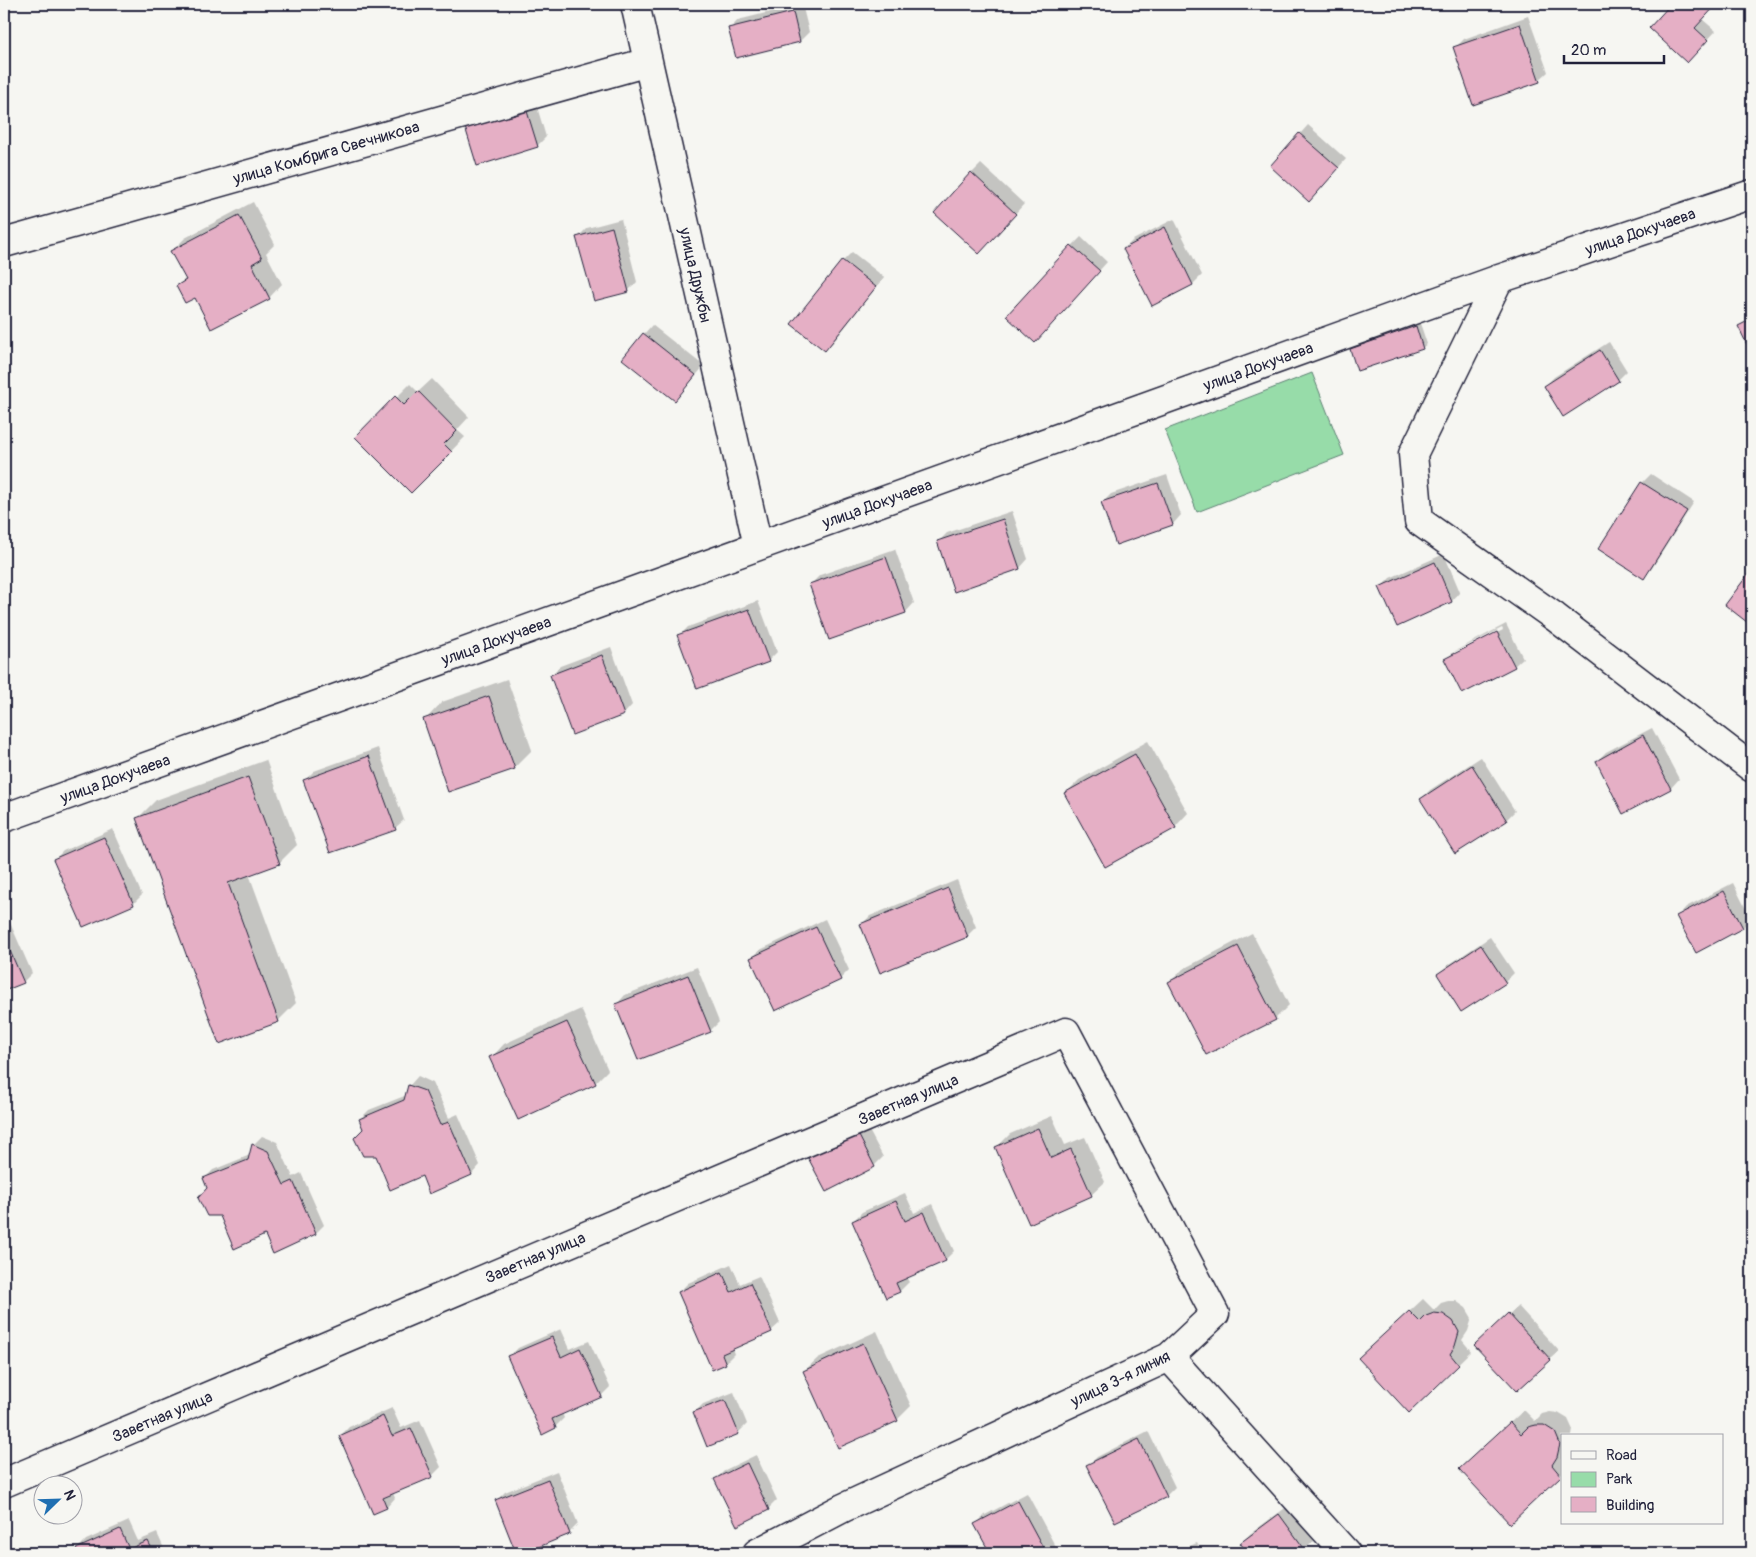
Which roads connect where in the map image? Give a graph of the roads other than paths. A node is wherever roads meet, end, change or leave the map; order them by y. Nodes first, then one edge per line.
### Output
1 (635, 4) edge
2 (648, 62) junction
3 (1752, 194) edge
4 (4, 243) edge
5 (1499, 278) junction
6 (758, 546) junction
7 (1752, 768) edge
8 (4, 818) edge
9 (1066, 1032) joint
10 (1169, 1357) junction
11 (4, 1483) edge
12 (757, 1553) edge
13 (1346, 1553) edge

1 - 2 street, улица Дружбы
2 - 4 street, улица Комбрига Свечникова
2 - 6 street, улица Дружбы
3 - 5 street, улица Докучаева
5 - 6 street, улица Докучаева
5 - 7 street
6 - 8 street, улица Докучаева
9 - 10 street, улица 3-я линия
9 - 11 street, Заветная улица
10 - 12 street, улица 3-я линия
10 - 13 street

